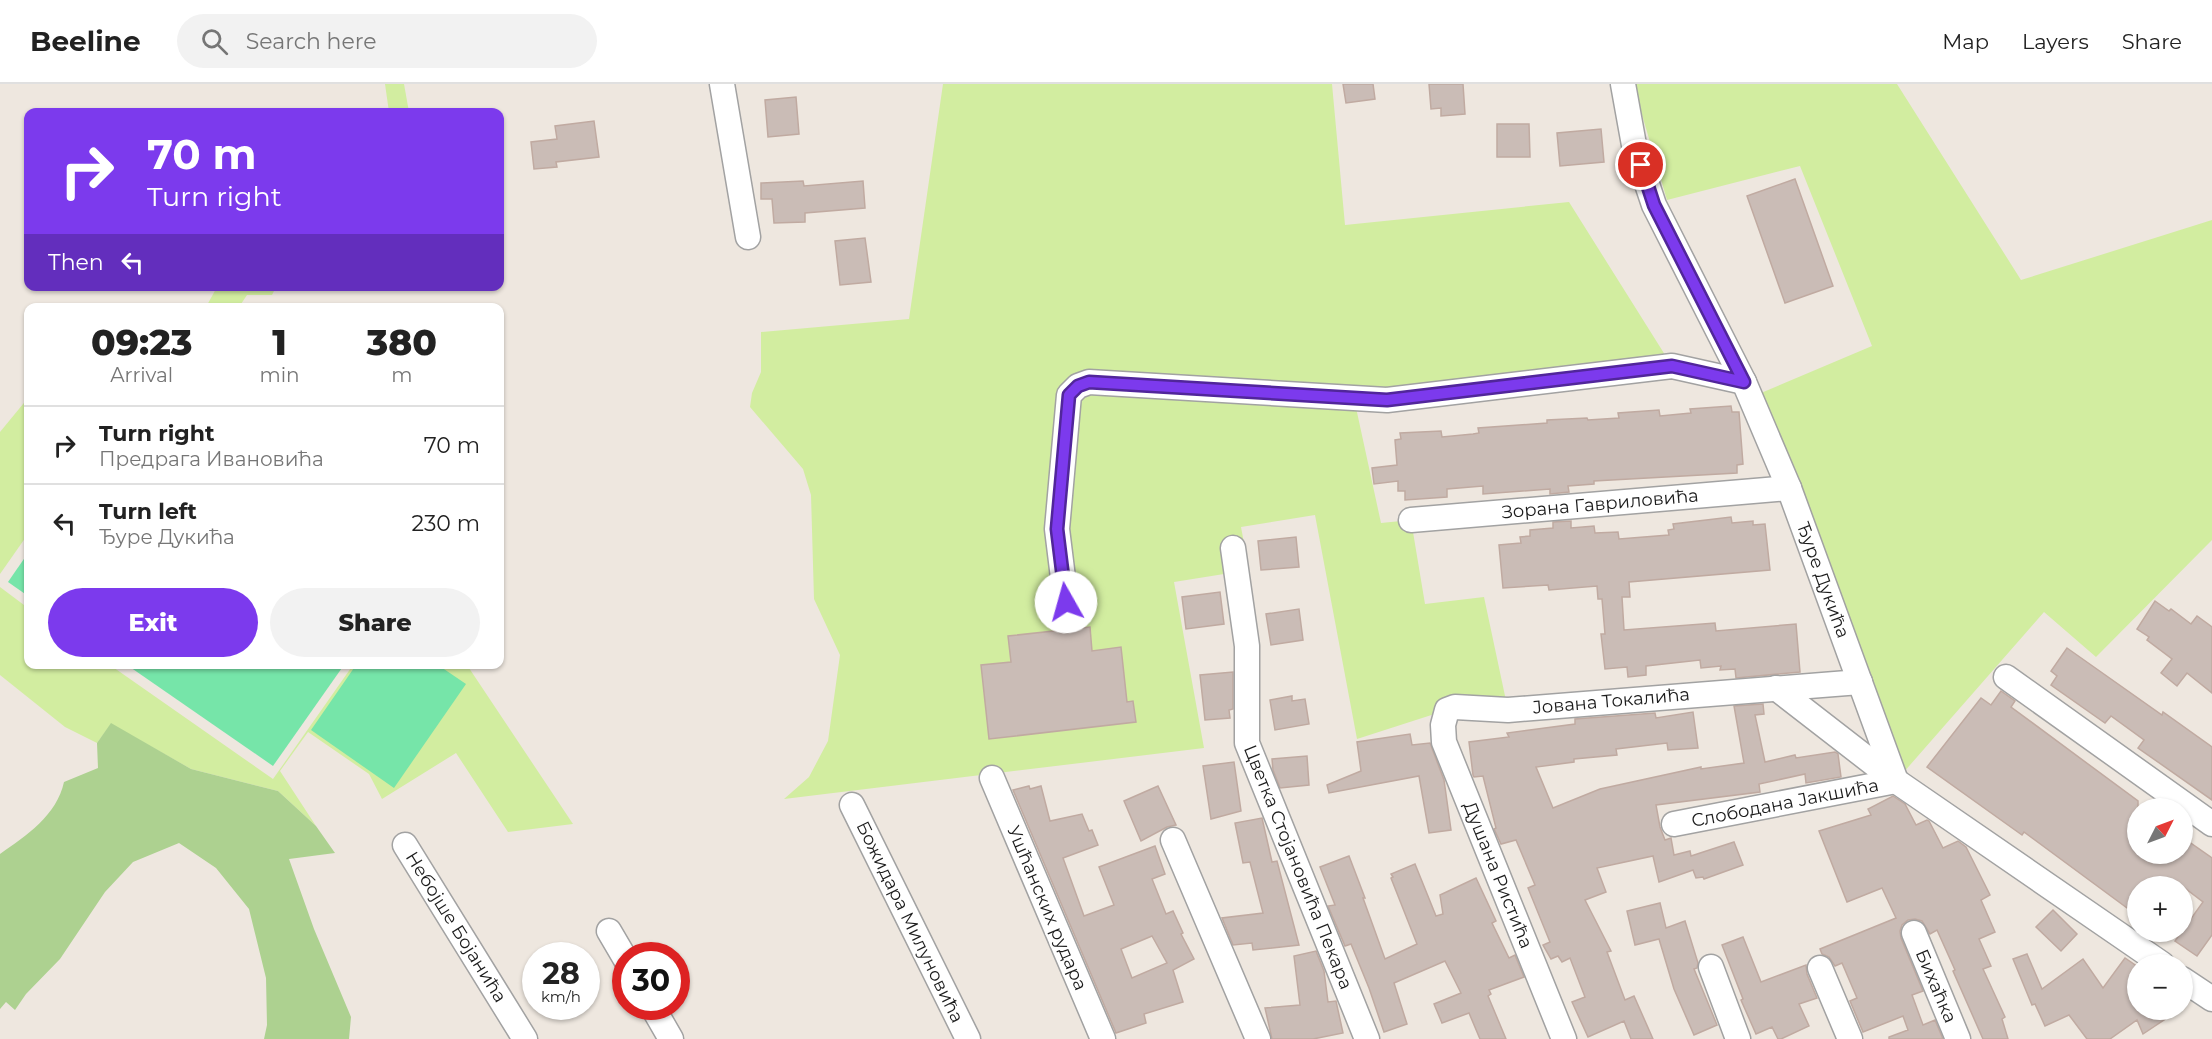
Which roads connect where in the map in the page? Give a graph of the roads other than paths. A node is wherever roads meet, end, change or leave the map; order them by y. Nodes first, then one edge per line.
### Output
1 (722, 84) edge
2 (1623, 84) edge
3 (748, 237) dead end
4 (1744, 382) junction
5 (1789, 488) junction
6 (1411, 520) dead end
7 (1233, 548) dead end
8 (1066, 602) dead end
9 (2006, 677) dead end
10 (1860, 682) junction
11 (1776, 688) junction
12 (1447, 710) joint
13 (992, 778) dead end
14 (1896, 781) junction
15 (852, 805) dead end
16 (1674, 824) dead end
17 (2212, 824) edge
18 (1173, 840) dead end
19 (405, 845) dead end
20 (609, 931) dead end
21 (1914, 933) dead end
22 (615, 942) edge
23 (2147, 954) edge
24 (1710, 967) dead end
25 (1820, 968) dead end
26 (2193, 986) edge
27 (2212, 999) edge
28 (660, 1020) edge
29 (525, 1039) edge
30 (671, 1039) edge
31 (968, 1039) edge
32 (1102, 1039) edge
33 (1258, 1039) edge
34 (1367, 1039) edge
35 (1564, 1039) edge
36 (1738, 1039) edge
37 (1850, 1039) edge
38 (1958, 1039) edge

1 - 3 street
2 - 4 street, Ђуре Дукића
4 - 5 street, Ђуре Дукића
4 - 8 street
5 - 6 street, Зорана Гавриловића
5 - 10 street, Ђуре Дукића
7 - 34 street, Цветка Стојановића Пекара
9 - 17 street
10 - 11 street, Јована Токалића
10 - 14 street, Ђуре Дукића
11 - 12 street, Јована Токалића
11 - 14 street
12 - 35 street, Душана Ристића
13 - 32 street, Ушћанских рудара
14 - 16 street, Слободана Јакшића
14 - 23 street
15 - 31 street, Божидара Милуновића
18 - 33 street
19 - 29 street, Небојше Бојанића
20 - 22 street
21 - 38 street, Бихаћка
24 - 36 street
25 - 37 street
26 - 27 street
28 - 30 street

